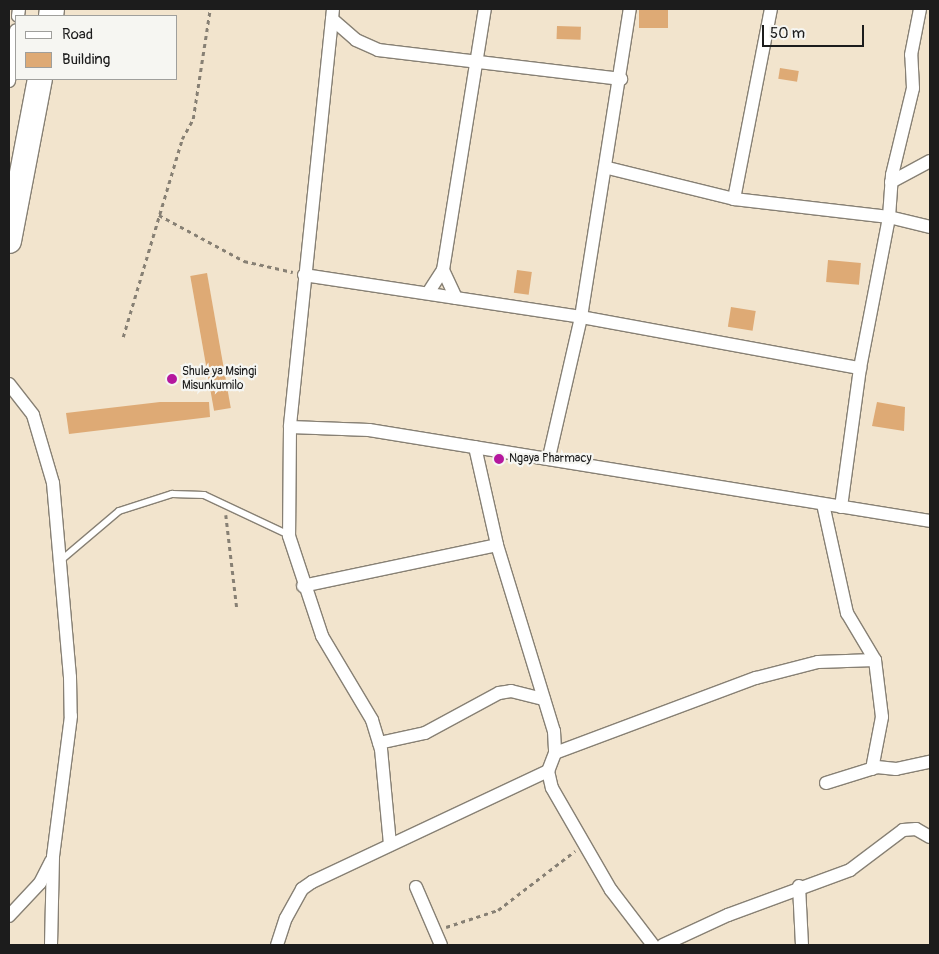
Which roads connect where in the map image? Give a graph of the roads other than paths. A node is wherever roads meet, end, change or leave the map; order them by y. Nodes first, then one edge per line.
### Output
1 (485, 9) edge
2 (630, 9) edge
3 (771, 9) edge
4 (920, 9) edge
5 (333, 14) edge
6 (15, 37) edge
7 (476, 63) junction
8 (621, 79) junction
9 (9, 80) edge
10 (40, 80) edge
11 (930, 161) edge
12 (608, 168) junction
13 (891, 182) junction
14 (734, 199) junction
15 (889, 217) junction
16 (930, 227) edge
17 (9, 241) edge
18 (443, 270) junction
19 (304, 275) junction
20 (428, 293) junction
21 (456, 298) junction
22 (581, 317) junction
23 (860, 368) junction
24 (9, 384) edge
25 (290, 427) junction
26 (475, 447) junction
27 (549, 457) junction
28 (823, 504) junction
29 (841, 507) junction
30 (930, 522) edge
31 (289, 536) junction
32 (496, 545) junction
33 (60, 561) junction
34 (303, 586) junction
35 (876, 660) junction
36 (544, 699) junction
37 (379, 742) junction
38 (554, 753) junction
39 (930, 762) edge
40 (872, 769) junction
41 (548, 771) junction
42 (826, 784) dead end
43 (930, 837) edge
44 (390, 845) junction
45 (53, 858) junction
46 (799, 886) junction
47 (416, 887) dead end
48 (9, 916) edge
49 (51, 945) edge
50 (277, 945) edge
51 (440, 945) edge
52 (653, 945) edge
53 (663, 945) edge
54 (802, 945) edge

1 - 7 street
2 - 8 street
3 - 14 street
4 - 13 street
5 - 7 street
5 - 19 street
6 - 9 street
7 - 8 street
7 - 18 street
8 - 12 street
10 - 17 highway
11 - 13 street
12 - 14 street
12 - 22 street
13 - 15 street
14 - 15 street
15 - 16 street
15 - 23 street
18 - 20 street
18 - 21 street
19 - 20 street
19 - 25 street
20 - 21 street
21 - 22 street
22 - 23 street
22 - 27 street
23 - 29 street
24 - 33 street
25 - 26 street
25 - 31 street
26 - 27 street
26 - 32 street
27 - 28 street
28 - 29 street
28 - 35 street
29 - 30 street
31 - 33 lane
31 - 34 street
32 - 34 street
32 - 36 street
33 - 45 street
34 - 37 street
35 - 38 street
35 - 40 street
36 - 37 street
36 - 38 street
37 - 44 street
38 - 41 street
39 - 40 street
40 - 42 street
41 - 44 street
41 - 52 street
43 - 46 street
44 - 50 street
45 - 48 street
45 - 49 street
46 - 53 street
46 - 54 street
47 - 51 street

